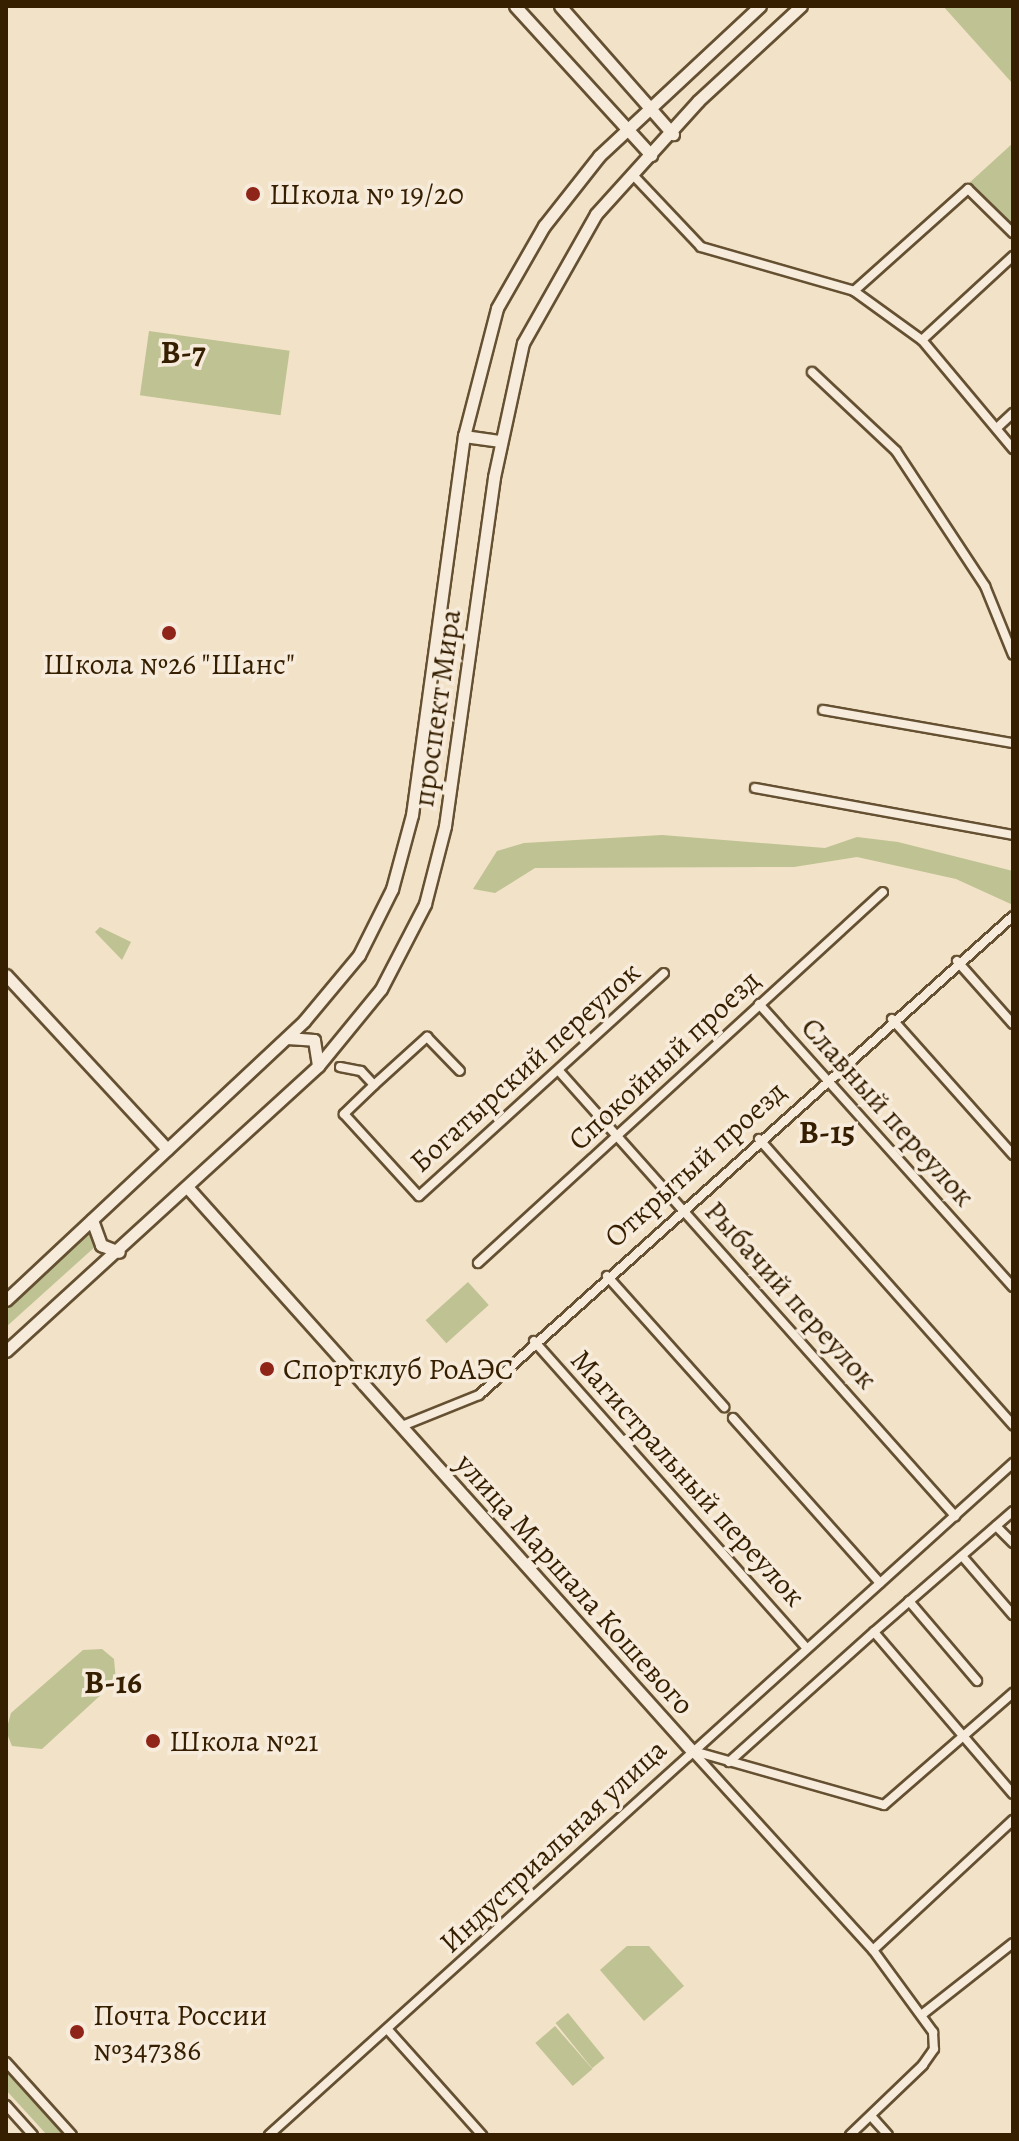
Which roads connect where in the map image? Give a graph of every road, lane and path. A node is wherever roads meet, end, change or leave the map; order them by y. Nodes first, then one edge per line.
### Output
1 (515, 6) edge
2 (560, 6) edge
3 (760, 6) edge
4 (801, 6) edge
5 (648, 107) junction
6 (625, 128) junction
7 (673, 134) junction
8 (651, 155) junction
9 (632, 174) junction
10 (1013, 233) edge
11 (1013, 256) edge
12 (854, 291) junction
13 (922, 340) junction
14 (812, 372) dead end
15 (1013, 413) edge
16 (999, 426) junction
17 (464, 436) junction
18 (501, 441) junction
19 (1013, 449) edge
20 (1013, 655) edge
21 (823, 710) dead end
22 (1013, 743) edge
23 (755, 788) dead end
24 (1013, 835) edge
25 (883, 892) dead end
26 (1011, 915) edge
27 (957, 961) junction
28 (664, 973) dead end
29 (6, 975) edge
30 (6, 981) edge
31 (759, 1004) junction
32 (892, 1019) junction
33 (1013, 1024) edge
34 (286, 1038) junction
35 (318, 1066) junction
36 (340, 1067) dead end
37 (460, 1071) dead end
38 (559, 1071) junction
39 (827, 1078) junction
40 (374, 1085) junction
41 (616, 1137) junction
42 (759, 1139) junction
43 (166, 1150) junction
44 (1013, 1155) edge
45 (189, 1187) junction
46 (681, 1208) junction
47 (92, 1220) junction
48 (119, 1252) junction
49 (478, 1263) dead end
50 (607, 1276) junction
51 (1013, 1287) edge
52 (6, 1300) edge
53 (534, 1341) junction
54 (6, 1351) edge
55 (724, 1407) dead end
56 (733, 1418) dead end
57 (403, 1425) junction
58 (1013, 1425) edge
59 (1013, 1463) edge
60 (1013, 1511) edge
61 (955, 1516) junction
62 (996, 1526) junction
63 (1013, 1543) edge
64 (962, 1556) junction
65 (880, 1583) junction
66 (909, 1601) junction
67 (1013, 1615) edge
68 (874, 1632) junction
69 (807, 1648) junction
70 (977, 1681) dead end
71 (1013, 1693) edge
72 (963, 1740) junction
73 (694, 1749) junction
74 (729, 1762) junction
75 (1013, 1794) edge
76 (1013, 1820) edge
77 (1013, 1943) edge
78 (873, 1950) junction
79 (924, 2013) junction
80 (389, 2031) junction
81 (6, 2062) edge
82 (6, 2105) edge
83 (871, 2116) junction
84 (33, 2135) edge
85 (72, 2135) edge
86 (269, 2135) edge
87 (482, 2135) edge
88 (850, 2135) edge
89 (888, 2135) edge

1 - 6 main road
2 - 5 main road
3 - 5 main road, проспект Мира
4 - 7 main road, проспект Мира
5 - 6 main road, проспект Мира
5 - 7 main road
6 - 8 main road
6 - 17 main road, проспект Мира
7 - 8 main road, проспект Мира
8 - 9 main road, проспект Мира
9 - 12 street
9 - 18 main road, проспект Мира
10 - 12 street
11 - 13 street
12 - 13 street
13 - 16 street
14 - 20 street
15 - 16 street
16 - 19 street
17 - 18 main road
17 - 34 main road, проспект Мира
18 - 35 main road, проспект Мира
21 - 22 street
23 - 24 street
25 - 31 street, Спокойный проезд
26 - 27 street, Открытый проезд
27 - 32 street, Открытый проезд
27 - 33 street
28 - 38 street, Богатырский переулок
29 - 43 main road
30 - 43 main road
31 - 39 street, Славный переулок
31 - 41 street, Спокойный проезд
32 - 39 street, Открытый проезд
32 - 44 street
34 - 35 main road
34 - 43 main road, проспект Мира
35 - 45 main road, проспект Мира
36 - 40 street
37 - 40 street
38 - 40 street, Богатырский переулок
38 - 41 street, Рыбачий переулок
39 - 42 street, Открытый проезд
39 - 51 street, Славный переулок
41 - 46 street, Рыбачий переулок
41 - 49 street, Спокойный проезд
42 - 46 street, Открытый проезд
42 - 58 street
43 - 47 main road, проспект Мира
45 - 48 main road, проспект Мира
45 - 57 main road, улица Маршала Кошевого
46 - 50 street, Открытый проезд
46 - 61 street, Рыбачий переулок
47 - 48 main road
47 - 52 main road, проспект Мира
48 - 54 main road, проспект Мира
50 - 53 street, Открытый проезд
50 - 55 street
53 - 57 street, Открытый проезд
53 - 69 street, Магистральный переулок
56 - 65 street
57 - 73 main road, улица Маршала Кошевого
59 - 61 street, Индустриальная улица
60 - 62 street
61 - 65 street, Индустриальная улица
62 - 63 street
62 - 64 street
64 - 66 street
64 - 67 street
65 - 69 street, Индустриальная улица
66 - 68 street
66 - 70 street
68 - 72 street
68 - 74 street
69 - 73 street, Индустриальная улица
71 - 72 street
72 - 74 street
72 - 75 street
73 - 74 street
73 - 78 street, улица Маршала Кошевого
73 - 80 street, Индустриальная улица
76 - 78 street
77 - 79 street
78 - 79 street, улица Маршала Кошевого
79 - 83 street
80 - 86 street, Индустриальная улица
80 - 87 street
81 - 85 street
82 - 84 street
83 - 88 street
83 - 89 street

